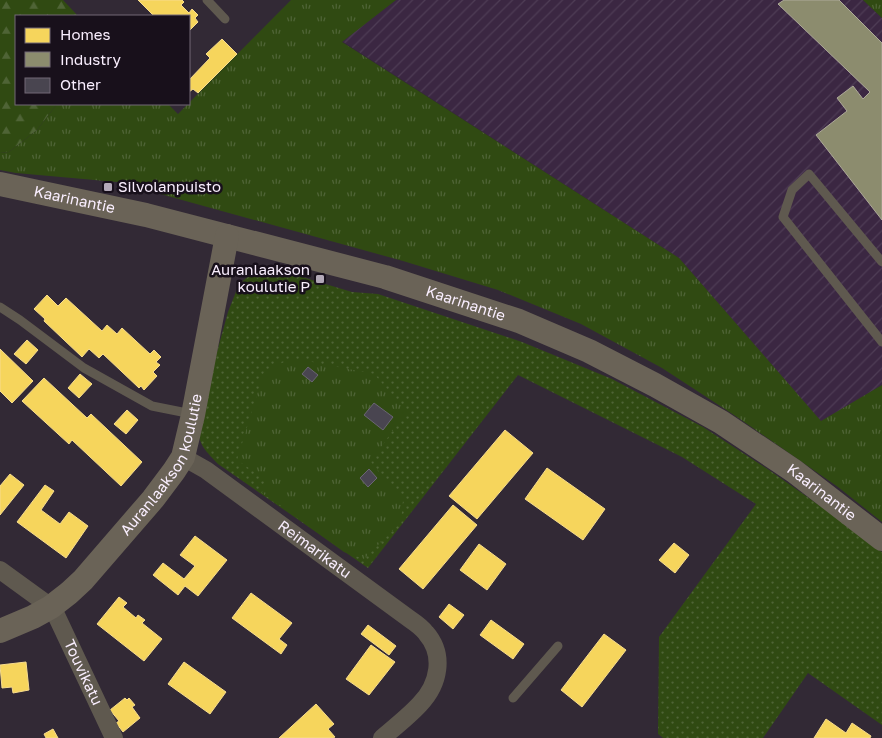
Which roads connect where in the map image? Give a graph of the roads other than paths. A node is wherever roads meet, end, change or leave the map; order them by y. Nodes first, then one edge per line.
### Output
1 (207, 0) edge
2 (226, 19) dead end
3 (0, 184) edge
4 (227, 236) junction
5 (882, 262) edge
6 (0, 307) edge
7 (882, 342) edge
8 (193, 414) junction
9 (183, 456) junction
10 (882, 539) edge
11 (0, 570) edge
12 (51, 607) junction
13 (0, 631) edge
14 (558, 646) dead end
15 (513, 698) dead end
16 (114, 738) edge
17 (382, 738) edge

1 - 2 lane
3 - 4 main road, Kaarinantie
4 - 8 main road, Auranlaakson koulutie
4 - 10 main road, Kaarinantie
5 - 7 lane
6 - 8 lane
8 - 9 main road, Auranlaakson koulutie
9 - 12 main road, Auranlaakson koulutie
9 - 17 street, Reimarikatu
11 - 12 street
12 - 13 main road, Auranlaakson koulutie
12 - 16 street, Touvikatu
14 - 15 lane

